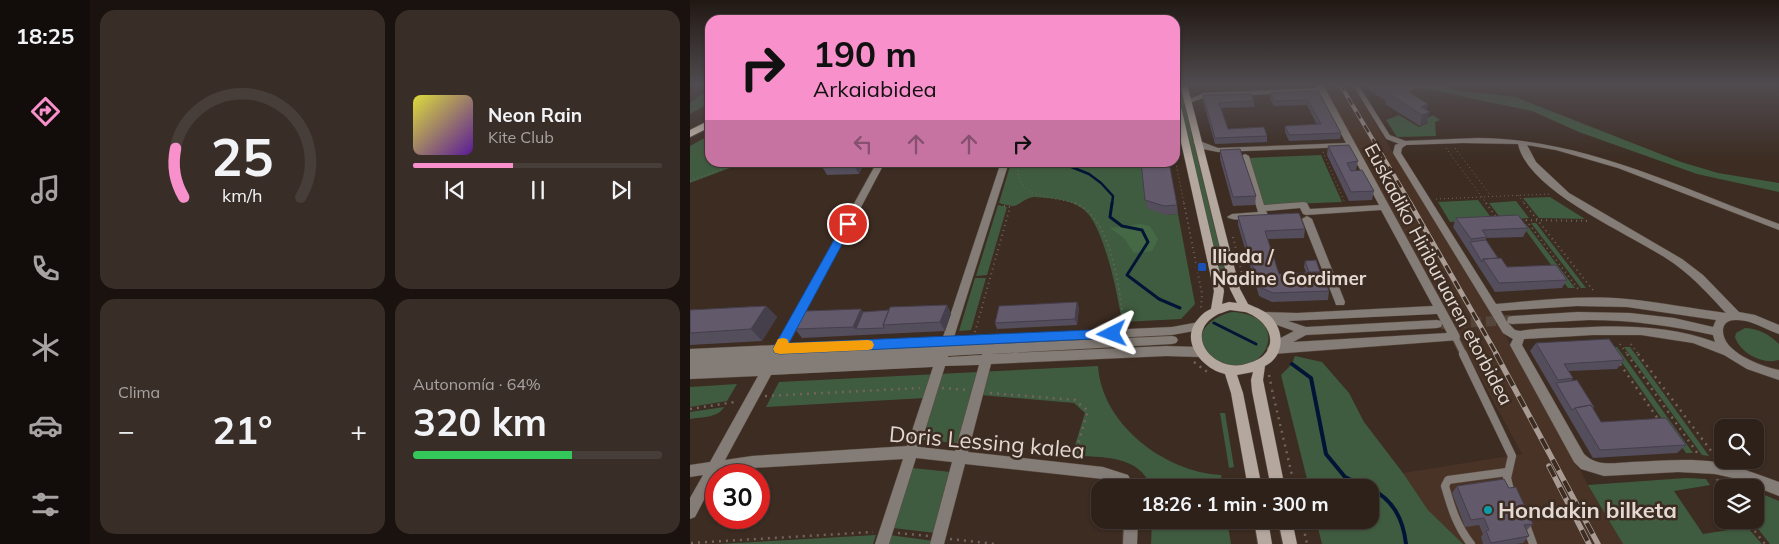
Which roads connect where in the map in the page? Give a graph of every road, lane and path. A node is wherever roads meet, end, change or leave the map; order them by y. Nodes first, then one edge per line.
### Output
1 (1189, 109) edge
2 (1332, 109) edge
3 (1371, 109) edge
4 (705, 116) edge
5 (1180, 120) edge
6 (690, 124) edge
7 (705, 126) edge
8 (690, 134) edge
9 (1197, 142) junction
10 (1404, 142) junction
11 (1522, 142) junction
12 (1350, 145) junction
13 (1445, 146) dead end
14 (1453, 146) dead end
15 (1218, 150) junction
16 (1324, 152) dead end
17 (1245, 156) edge
18 (1202, 161) junction
19 (727, 167) edge
20 (878, 167) edge
21 (1003, 167) edge
22 (1018, 167) edge
23 (1177, 167) edge
24 (690, 181) edge
25 (1549, 194) dead end
26 (1491, 196) junction
27 (1518, 196) junction
28 (1480, 197) junction
29 (1432, 199) dead end
30 (992, 203) junction
31 (1378, 208) dead end
32 (1348, 210) junction
33 (1262, 211) junction
34 (1232, 217) dead end
35 (1304, 217) junction
36 (1526, 220) junction
37 (1537, 220) junction
38 (1273, 221) edge
39 (1500, 221) edge
40 (1517, 221) edge
41 (1591, 221) dead end
42 (1779, 227) edge
43 (1232, 232) dead end
44 (1241, 284) dead end
45 (1579, 290) dead end
46 (1593, 290) dead end
47 (1340, 302) dead end
48 (1244, 307) junction
49 (1493, 308) junction
50 (1200, 310) dead end
51 (1216, 310) junction
52 (1440, 310) junction
53 (1265, 316) junction
54 (1732, 316) junction
55 (1512, 320) tunnel mouth
56 (1437, 324) tunnel mouth
57 (1198, 326) junction
58 (1125, 329) dead end
59 (1779, 330) edge
60 (1306, 331) junction
61 (1718, 332) junction
62 (1455, 337) junction
63 (1518, 338) junction
64 (972, 340) junction
65 (1172, 340) dead end
66 (1620, 344) dead end
67 (1631, 344) dead end
68 (1274, 348) junction
69 (780, 349) junction
70 (944, 352) junction
71 (1199, 352) junction
72 (1730, 352) junction
73 (690, 354) edge
74 (987, 355) junction
75 (1617, 359) edge
76 (690, 364) edge
77 (1265, 367) junction
78 (767, 371) junction
79 (1230, 371) junction
80 (690, 374) edge
81 (1779, 375) edge
82 (1272, 389) dead end
83 (735, 402) dead end
84 (690, 409) edge
85 (1661, 423) edge
86 (913, 452) junction
87 (1714, 455) edge
88 (1700, 456) dead end
89 (960, 458) junction
90 (716, 464) edge
91 (737, 464) edge
92 (705, 468) edge
93 (690, 471) edge
94 (1507, 472) junction
95 (1120, 479) edge
96 (1253, 479) edge
97 (1276, 479) edge
98 (705, 484) edge
99 (1779, 489) edge
100 (1516, 502) edge
101 (1520, 511) edge
102 (690, 512) edge
103 (1131, 529) edge
104 (1262, 529) edge
105 (1287, 529) edge
106 (1304, 529) edge
107 (1753, 529) edge
108 (884, 538) edge
109 (938, 541) edge
110 (691, 543) edge
111 (996, 544) edge
112 (1130, 544) edge
113 (1265, 544) edge
114 (1290, 544) edge
115 (1308, 544) edge
116 (1471, 544) edge
117 (1534, 544) edge
118 (1765, 544) edge

1 - 9 street
2 - 12 street, Euskadiko Hiriburuaren etorbidea
3 - 10 lane, Euskadiko Hiriburuaren etorbidea
4 - 6 main road
5 - 51 street
7 - 8 main road
9 - 15 street
9 - 18 street
10 - 11 street
10 - 49 street, Euskadiko Hiriburuaren etorbidea
11 - 42 street
11 - 54 street
12 - 15 street
12 - 52 street, Euskadiko Hiriburuaren etorbidea
13 - 28 path
14 - 26 path
15 - 18 street
16 - 32 path
17 - 33 street
18 - 48 street
19 - 24 path
20 - 69 street
21 - 30 street
22 - 58 path
23 - 50 path
25 - 27 path
26 - 27 path
26 - 28 path
27 - 37 path
28 - 29 path
28 - 39 path
30 - 64 path
30 - 70 street
31 - 32 street
32 - 35 street
33 - 34 street
33 - 35 street
33 - 38 street
35 - 47 street
36 - 37 path
36 - 40 path
36 - 45 path
37 - 41 path
37 - 46 path
43 - 44 path
48 - 51 street
48 - 53 street
49 - 54 street
49 - 63 street, Euskadiko Hiriburuaren etorbidea
51 - 57 street
52 - 53 street
52 - 62 street, Euskadiko Hiriburuaren etorbidea
53 - 60 street
53 - 68 street
54 - 59 street
54 - 61 street
55 - 61 street
56 - 60 street
57 - 64 street
57 - 71 street
60 - 68 street
61 - 72 street
62 - 68 street
62 - 94 lane, Euskadiko Hiriburuaren etorbidea
63 - 72 street
63 - 99 street, Euskadiko Hiriburuaren etorbidea
64 - 70 street
65 - 74 street
66 - 88 path
67 - 87 path
68 - 77 street
69 - 70 street
69 - 73 street
70 - 74 street
70 - 76 street
70 - 78 street
70 - 86 street
71 - 74 street
71 - 79 street
72 - 81 street
74 - 89 street
75 - 85 path
77 - 79 street
77 - 82 path
77 - 97 street
78 - 80 street
78 - 90 street
79 - 96 street
83 - 84 path
86 - 89 street, Doris Lessing kalea
86 - 91 street, Doris Lessing kalea
86 - 108 street
89 - 95 street, Doris Lessing kalea
89 - 109 street
92 - 93 street, Doris Lessing kalea
94 - 100 lane
94 - 116 lane
98 - 102 street
101 - 117 lane
103 - 112 street
104 - 113 street
105 - 114 street
106 - 115 path
107 - 118 path
108 - 109 path
108 - 110 path
109 - 111 path

